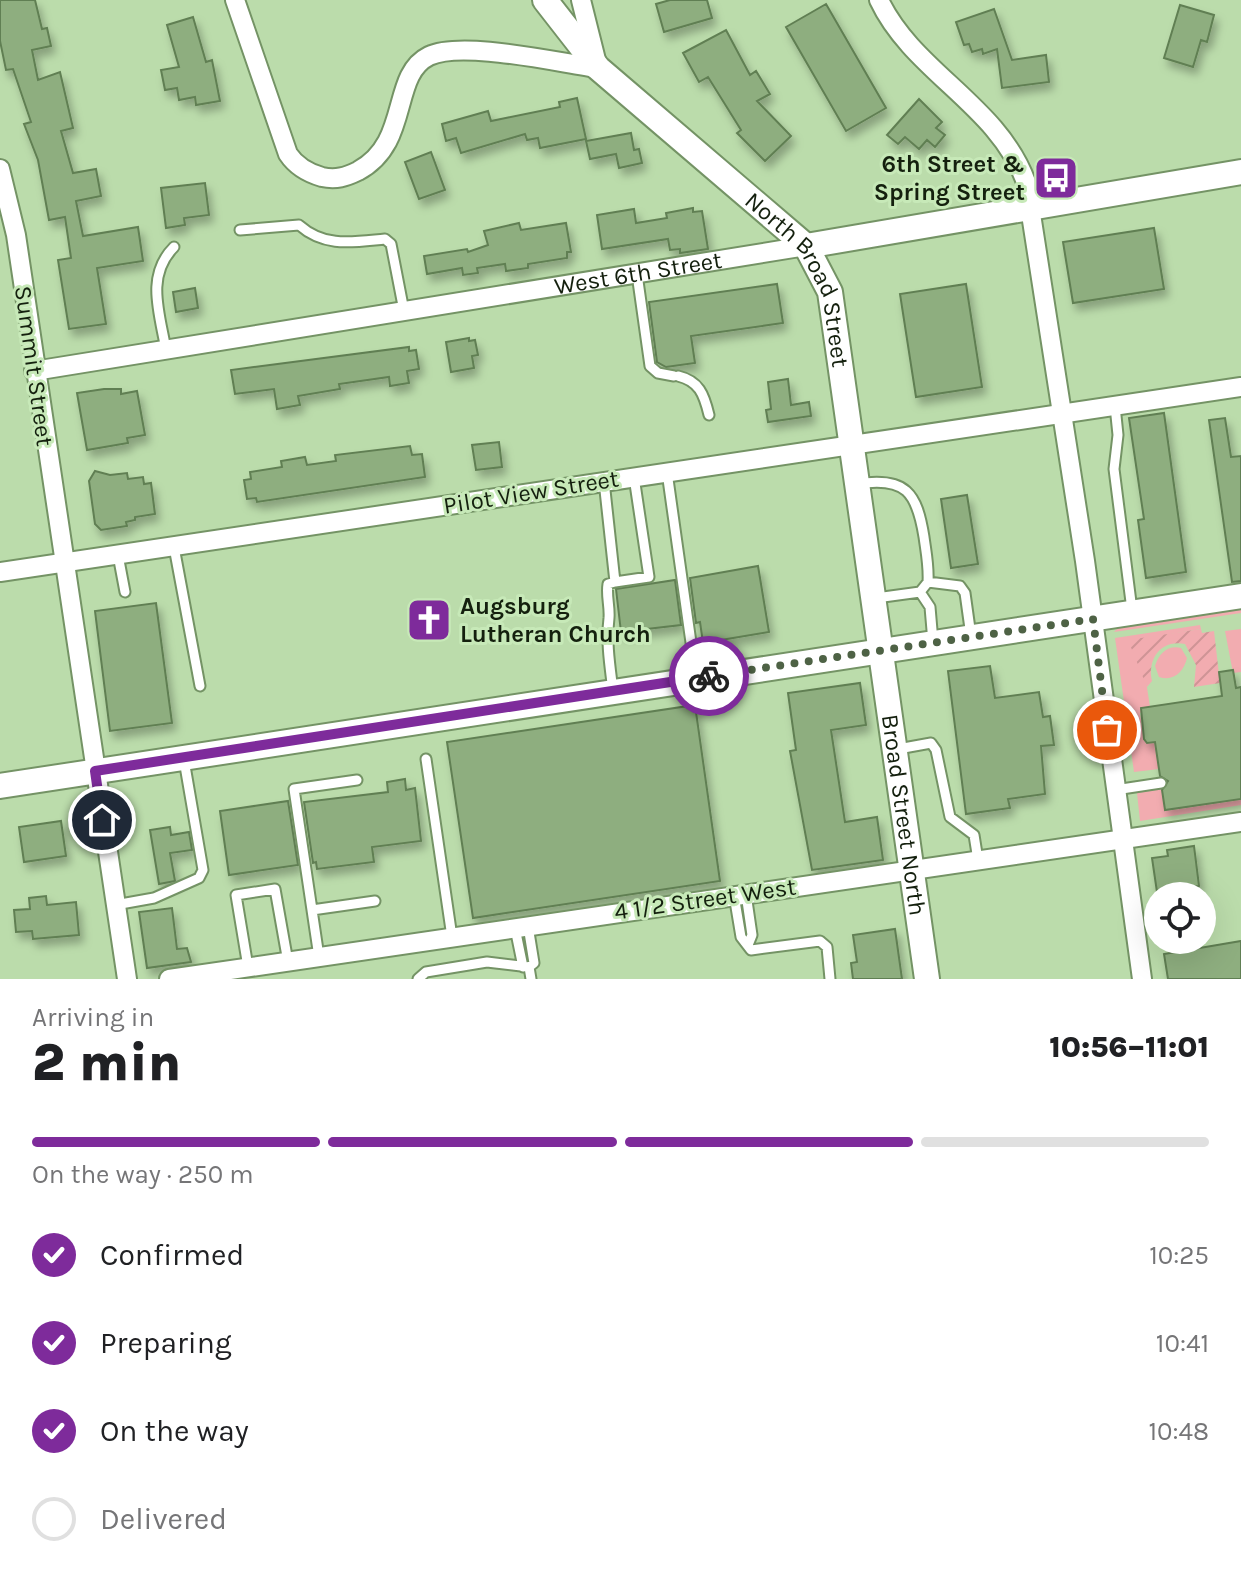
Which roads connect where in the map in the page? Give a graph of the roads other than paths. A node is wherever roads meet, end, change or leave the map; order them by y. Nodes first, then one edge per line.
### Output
1 (235, 0) edge
2 (545, 0) edge
3 (581, 0) edge
4 (879, 0) edge
5 (598, 68) junction
6 (0, 169) edge
7 (1241, 172) edge
8 (1030, 206) junction
9 (240, 230) dead end
10 (806, 246) junction
11 (174, 247) dead end
12 (637, 274) junction
13 (404, 311) junction
14 (166, 350) junction
15 (34, 371) junction
16 (1241, 387) edge
17 (1114, 405) junction
18 (1063, 412) junction
19 (709, 415) dead end
20 (851, 444) junction
21 (667, 472) junction
22 (634, 477) junction
23 (604, 481) junction
24 (857, 484) junction
25 (174, 547) junction
26 (118, 555) junction
27 (65, 563) junction
28 (0, 572) edge
29 (615, 582) junction
30 (928, 582) junction
31 (125, 592) dead end
32 (920, 592) junction
33 (1241, 596) edge
34 (873, 599) junction
35 (1133, 613) junction
36 (1093, 619) junction
37 (971, 637) junction
38 (933, 642) junction
39 (880, 650) junction
40 (696, 678) junction
41 (200, 686) dead end
42 (613, 691) junction
43 (895, 750) junction
44 (184, 757) junction
45 (426, 759) dead end
46 (95, 771) junction
47 (357, 780) dead end
48 (1161, 783) dead end
49 (0, 786) edge
50 (1115, 790) junction
51 (1241, 822) edge
52 (1122, 840) junction
53 (978, 860) junction
54 (912, 869) junction
55 (740, 894) junction
56 (375, 901) dead end
57 (115, 905) junction
58 (312, 910) junction
59 (522, 927) junction
60 (452, 937) junction
61 (319, 957) junction
62 (288, 962) junction
63 (529, 966) junction
64 (245, 971) edge
65 (127, 979) edge
66 (169, 979) edge
67 (418, 979) edge
68 (531, 979) edge
69 (830, 979) edge
70 (927, 979) edge
71 (1142, 979) edge

1 - 5 street
2 - 5 main road, North Broad Street
3 - 5 street
4 - 8 street
5 - 10 main road, North Broad Street
6 - 15 street, Summit Street
7 - 8 main road, West 6th Street
8 - 10 main road, West 6th Street
8 - 18 street
9 - 13 lane
10 - 12 street, West 6th Street
10 - 20 main road, North Broad Street
11 - 14 lane
12 - 13 street, West 6th Street
12 - 19 lane
13 - 14 street, West 6th Street
14 - 15 street, West 6th Street
15 - 27 street, Summit Street
16 - 17 street, Pilot View Street
17 - 18 street, Pilot View Street
17 - 35 lane
18 - 20 street, Pilot View Street
18 - 36 street
20 - 21 street, Pilot View Street
20 - 24 main road, North Broad Street
21 - 22 street, Pilot View Street
21 - 40 lane
22 - 23 street, Pilot View Street
22 - 29 lane
23 - 25 street, Pilot View Street
23 - 29 lane
24 - 30 lane
24 - 34 main road, North Broad Street
25 - 26 street, Pilot View Street
25 - 41 lane
26 - 27 street, Pilot View Street
26 - 31 lane
27 - 28 street, Pilot View Street
27 - 46 street, Summit Street
29 - 42 lane
30 - 32 lane
30 - 37 lane
32 - 34 lane
32 - 38 lane
33 - 35 main road
34 - 39 main road, North Broad Street
35 - 36 main road
36 - 37 main road
36 - 50 street
37 - 38 main road
38 - 39 main road
39 - 40 main road
39 - 43 main road, Broad Street North
40 - 42 main road
42 - 44 main road
43 - 53 lane
43 - 54 main road, Broad Street North
44 - 46 main road
44 - 57 lane
45 - 60 lane
46 - 49 main road
46 - 57 street, Summit Street
47 - 58 lane
48 - 50 lane
50 - 52 street
51 - 52 street, 4 1/2 Street West
52 - 53 street, 4 1/2 Street West
52 - 71 street
53 - 54 street, 4 1/2 Street West
54 - 55 street, 4 1/2 Street West
54 - 70 main road, Broad Street North
55 - 59 street, 4 1/2 Street West
55 - 69 lane
56 - 58 lane
57 - 65 street, Summit Street
58 - 61 lane
59 - 60 street, 4 1/2 Street West
59 - 63 lane
60 - 61 street, 4 1/2 Street West
61 - 62 street, 4 1/2 Street West
62 - 64 street, 4 1/2 Street West
62 - 64 lane
63 - 67 lane
63 - 68 lane
64 - 66 street, 4 1/2 Street West

